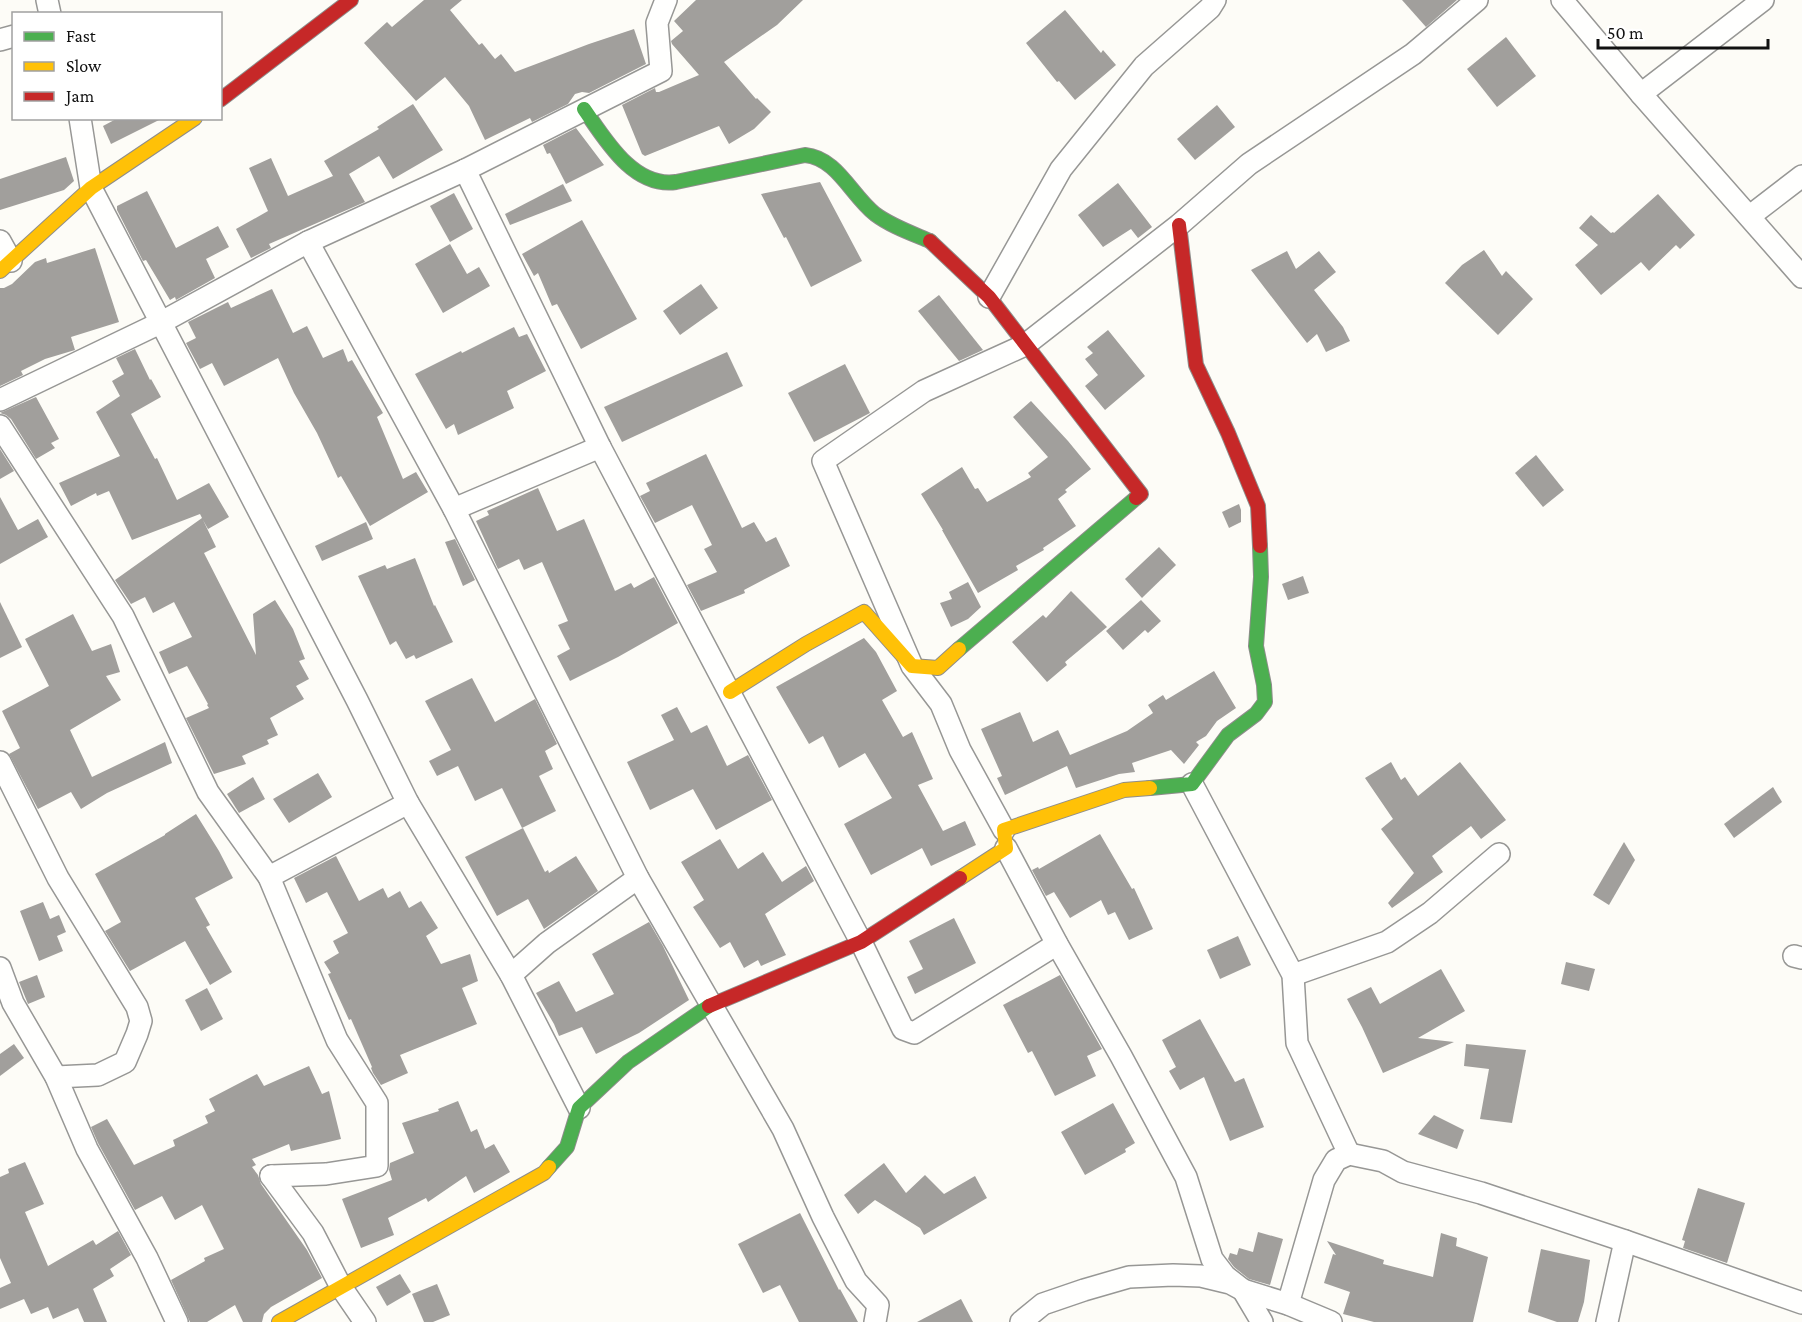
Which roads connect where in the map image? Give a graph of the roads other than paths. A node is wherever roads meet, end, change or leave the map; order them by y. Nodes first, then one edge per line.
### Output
1 (351, 0) edge
2 (666, 0) edge
3 (1215, 0) edge
4 (1477, 0) edge
5 (1562, 0) edge
6 (1763, 0) edge
7 (1641, 94) junction
8 (222, 98) edge
9 (584, 109) junction
10 (80, 120) edge
11 (192, 120) edge
12 (465, 170) junction
13 (1802, 176) edge
14 (91, 188) junction
15 (1749, 216) junction
16 (1179, 225) junction
17 (0, 241) edge
18 (308, 242) junction
19 (6, 266) edge
20 (1802, 277) edge
21 (989, 297) junction
22 (159, 323) junction
23 (1025, 345) junction
24 (0, 400) edge
25 (0, 426) edge
26 (600, 447) junction
27 (454, 509) junction
28 (912, 666) junction
29 (730, 692) junction
30 (0, 762) edge
31 (1192, 784) junction
32 (408, 803) junction
33 (1005, 839) junction
34 (1499, 854) dead end
35 (269, 877) junction
36 (638, 878) junction
37 (861, 942) junction
38 (1057, 944) junction
39 (0, 968) edge
40 (511, 975) junction
41 (1293, 975) junction
42 (710, 1006) junction
43 (56, 1077) junction
44 (579, 1108) junction
45 (1349, 1154) junction
46 (1625, 1241) junction
47 (341, 1287) junction
48 (1243, 1290) junction
49 (1802, 1303) edge
50 (1288, 1304) junction
51 (177, 1322) edge
52 (279, 1322) edge
53 (364, 1322) edge
54 (875, 1322) edge
55 (1021, 1322) edge
56 (1262, 1322) edge
57 (1331, 1322) edge
58 (1607, 1322) edge

1 - 8 street
2 - 9 street
3 - 21 street
4 - 16 street
5 - 7 street
6 - 7 street
7 - 15 street
9 - 12 street
9 - 21 street
10 - 14 street
11 - 14 street
12 - 18 street
12 - 26 street
13 - 15 street
14 - 19 street
14 - 22 street
15 - 20 street
16 - 23 street
16 - 31 street
17 - 19 street
18 - 22 street
18 - 27 street
21 - 23 street
22 - 24 street
22 - 32 street
23 - 28 street
23 - 28 street
25 - 35 street
26 - 27 street
26 - 29 street
27 - 36 street
28 - 29 street
28 - 33 street
29 - 37 street
30 - 43 street
31 - 33 street
31 - 41 street
32 - 35 street
32 - 40 street
33 - 37 street
33 - 38 street
34 - 41 street
35 - 47 street
36 - 40 street
36 - 42 street
37 - 38 street
37 - 42 street
38 - 48 street
39 - 43 street
40 - 44 street
41 - 45 street
42 - 44 street
42 - 54 street
43 - 51 street
44 - 47 street
45 - 46 street
45 - 50 street
46 - 49 street
46 - 58 street
47 - 52 street
47 - 53 street
48 - 50 street
48 - 55 street
48 - 56 street
50 - 57 street

